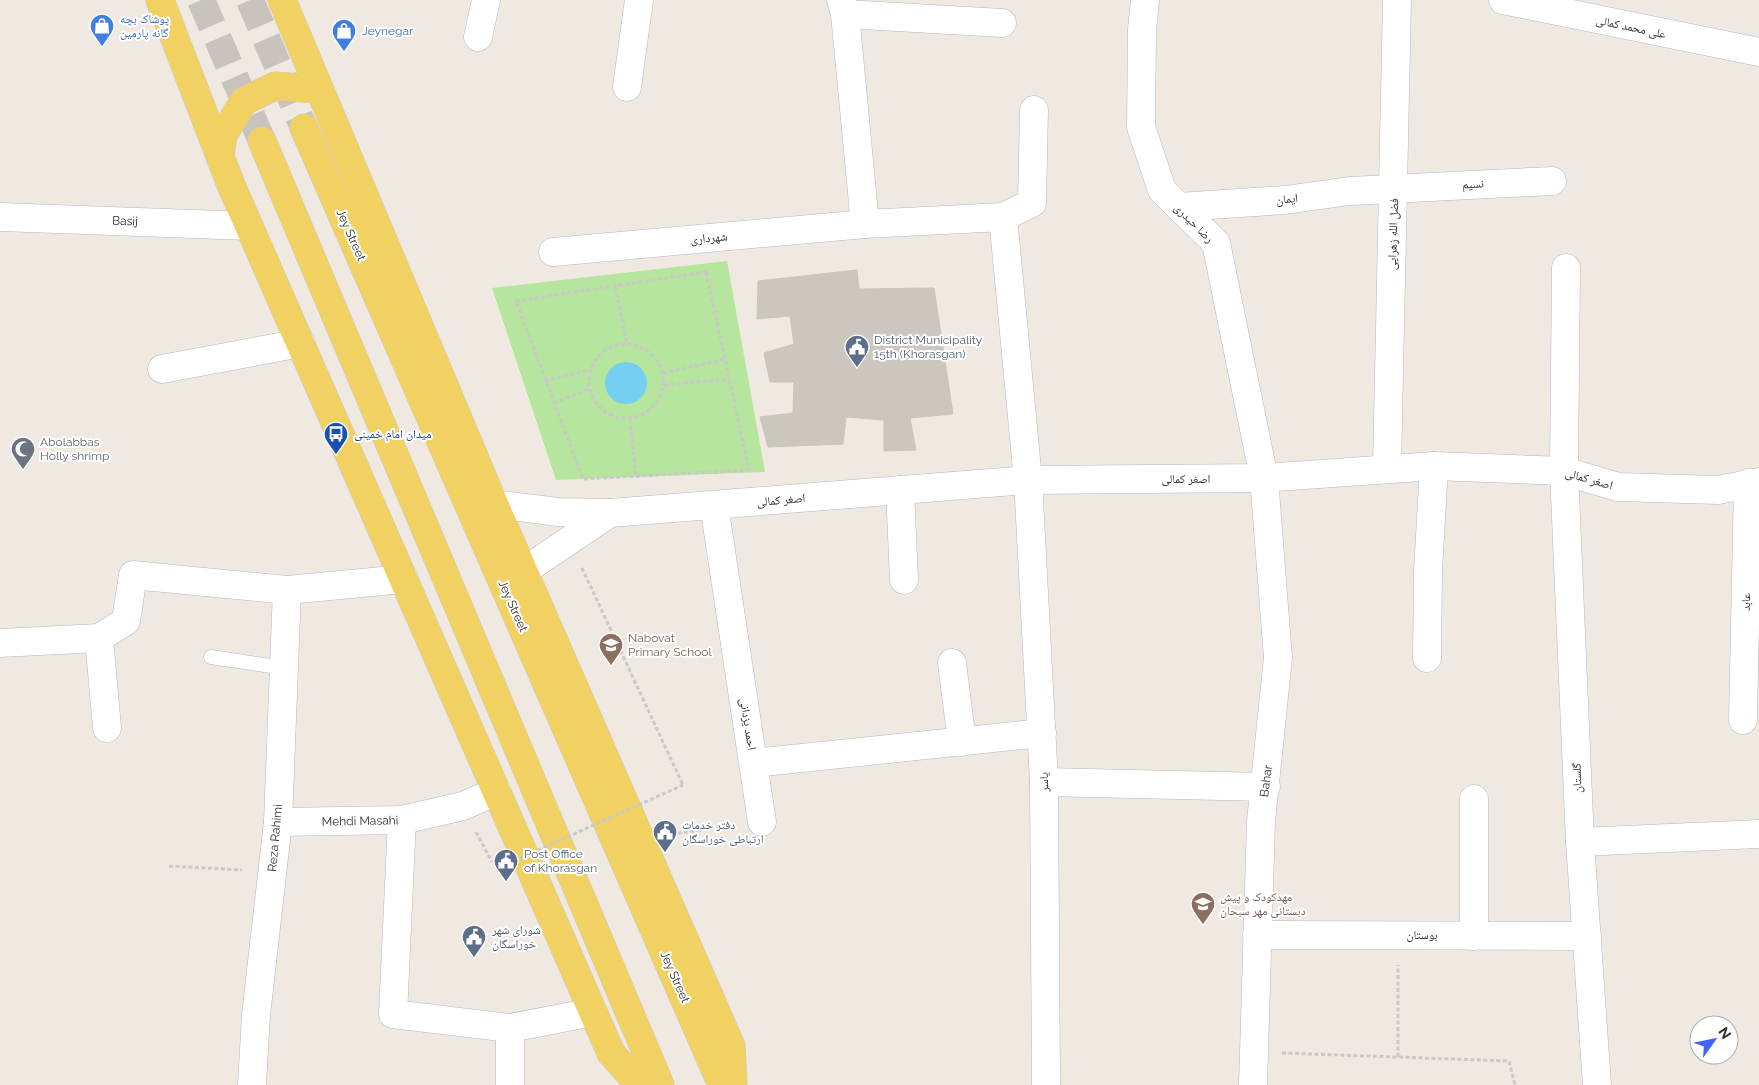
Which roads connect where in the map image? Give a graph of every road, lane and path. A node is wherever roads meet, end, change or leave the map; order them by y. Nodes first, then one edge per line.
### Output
1 (160, 0) edge
2 (282, 0) edge
3 (486, 0) edge
4 (639, 0) edge
5 (1145, 0) edge
6 (1397, 0) edge
7 (1508, 1) edge
8 (843, 7) edge
9 (1002, 23) dead end
10 (478, 37) dead end
11 (1759, 52) edge
12 (627, 86) dead end
13 (318, 89) junction
14 (1034, 110) dead end
15 (304, 128) tunnel mouth
16 (262, 141) tunnel mouth
17 (220, 156) junction
18 (1552, 181) dead end
19 (1394, 188) junction
20 (1179, 207) junction
21 (0, 217) edge
22 (1003, 217) junction
23 (865, 224) junction
24 (249, 226) junction
25 (553, 252) dead end
26 (1566, 268) dead end
27 (615, 287) junction
28 (301, 343) junction
29 (626, 343) junction
30 (726, 359) junction
31 (162, 369) dead end
32 (589, 370) junction
33 (663, 373) junction
34 (730, 379) junction
35 (545, 381) junction
36 (664, 386) junction
37 (589, 389) junction
38 (554, 403) junction
39 (630, 419) junction
40 (1434, 466) junction
41 (1387, 468) junction
42 (1564, 471) junction
43 (636, 474) junction
44 (1264, 478) junction
45 (1028, 480) junction
46 (1754, 483) edge
47 (900, 490) junction
48 (494, 504) junction
49 (714, 505) junction
50 (610, 513) junction
51 (570, 541) junction
52 (524, 570) junction
53 (404, 579) junction
54 (904, 580) dead end
55 (286, 590) junction
56 (99, 638) junction
57 (0, 643) edge
58 (211, 657) dead end
59 (1427, 658) dead end
60 (952, 663) dead end
61 (284, 668) junction
62 (1743, 720) dead end
63 (107, 728) dead end
64 (1042, 734) junction
65 (962, 742) junction
66 (754, 763) junction
67 (1044, 782) junction
68 (1266, 787) junction
69 (496, 791) junction
70 (1474, 799) dead end
71 (463, 806) junction
72 (402, 820) junction
73 (278, 822) junction
74 (762, 822) joint
75 (1759, 834) edge
76 (641, 839) junction
77 (1580, 842) junction
78 (169, 866) dead end
79 (272, 872) junction
80 (1257, 935) junction
81 (1398, 936) junction
82 (1474, 936) junction
83 (1587, 936) junction
84 (593, 1012) junction
85 (510, 1028) junction
86 (1254, 1052) junction
87 (1398, 1057) junction
88 (252, 1085) edge
89 (510, 1085) edge
90 (640, 1085) edge
91 (660, 1085) edge
92 (722, 1085) edge
93 (732, 1085) edge
94 (1046, 1085) edge
95 (1253, 1085) edge
96 (1515, 1085) edge
97 (1597, 1085) edge

1 - 17 main road
2 - 13 main road
3 - 10 street
4 - 12 street
5 - 20 street, رضا حیدری
6 - 19 street, فضل الله زهرایی
7 - 11 street, علی محمد کمالی
8 - 9 street
8 - 23 street
13 - 17 main road
13 - 48 main road
14 - 22 street
15 - 92 main road, Jey Street
16 - 91 main road
17 - 24 main road
18 - 19 street, نسیم
19 - 20 street, ایمان
19 - 41 street, فضل الله زهرایی
20 - 44 street, رضا حیدری
21 - 24 street, Basij
22 - 23 street, شهرداری
22 - 45 street, یاسر
23 - 25 street, شهرداری
24 - 28 main road
26 - 42 street, گلستان
27 - 29 path
27 - 30 path
27 - 35 path
28 - 31 street
28 - 53 main road
29 - 32 path
29 - 33 path
30 - 33 path
30 - 34 path
32 - 35 path
32 - 37 path
33 - 36 path
34 - 36 path
34 - 43 path
35 - 38 path
36 - 39 path
37 - 38 path
37 - 39 path
38 - 43 path
39 - 43 path
40 - 41 street, اصغر کمالی
40 - 42 street, اصغر کمالی
40 - 59 street
41 - 44 street, اصغر کمالی
42 - 46 street, اصغر کمالی
42 - 77 street, گلستان
44 - 45 street, اصغر کمالی
44 - 68 street, Bahar
45 - 47 street, اصغر کمالی
45 - 64 street, یاسر
46 - 62 street, عابد
47 - 49 street, اصغر کمالی
47 - 54 street
48 - 50 street, اصغر کمالی
48 - 52 main road
49 - 50 street, اصغر کمالی
49 - 66 street, احمد یزدانی
50 - 51 street
51 - 52 street
51 - 71 path, bridge
52 - 76 main road
53 - 55 street
53 - 69 main road
55 - 56 street
55 - 61 street, Reza Rahimi
56 - 57 street
56 - 63 street
58 - 61 lane
60 - 65 street
61 - 73 street, Reza Rahimi
64 - 65 street
64 - 67 street, یاسر
65 - 66 street
66 - 74 street, احمد یزدانی
67 - 68 street
67 - 94 street, یاسر
68 - 80 street, Bahar
69 - 71 street, Mehdi Masahi
69 - 84 main road
70 - 82 street
71 - 72 street, Mehdi Masahi
72 - 73 street, Mehdi Masahi
72 - 85 street
73 - 79 street, Reza Rahimi
74 - 76 path
75 - 77 street
76 - 93 main road
77 - 83 street, گلستان
78 - 79 path
79 - 88 street, Reza Rahimi
80 - 81 street, بوستان
80 - 86 street, Bahar
81 - 82 street, بوستان
81 - 87 path
82 - 83 street, بوستان
83 - 97 street, گلستان
84 - 85 street
84 - 90 main road
85 - 89 street
86 - 87 path
86 - 95 street, Bahar
87 - 96 path

